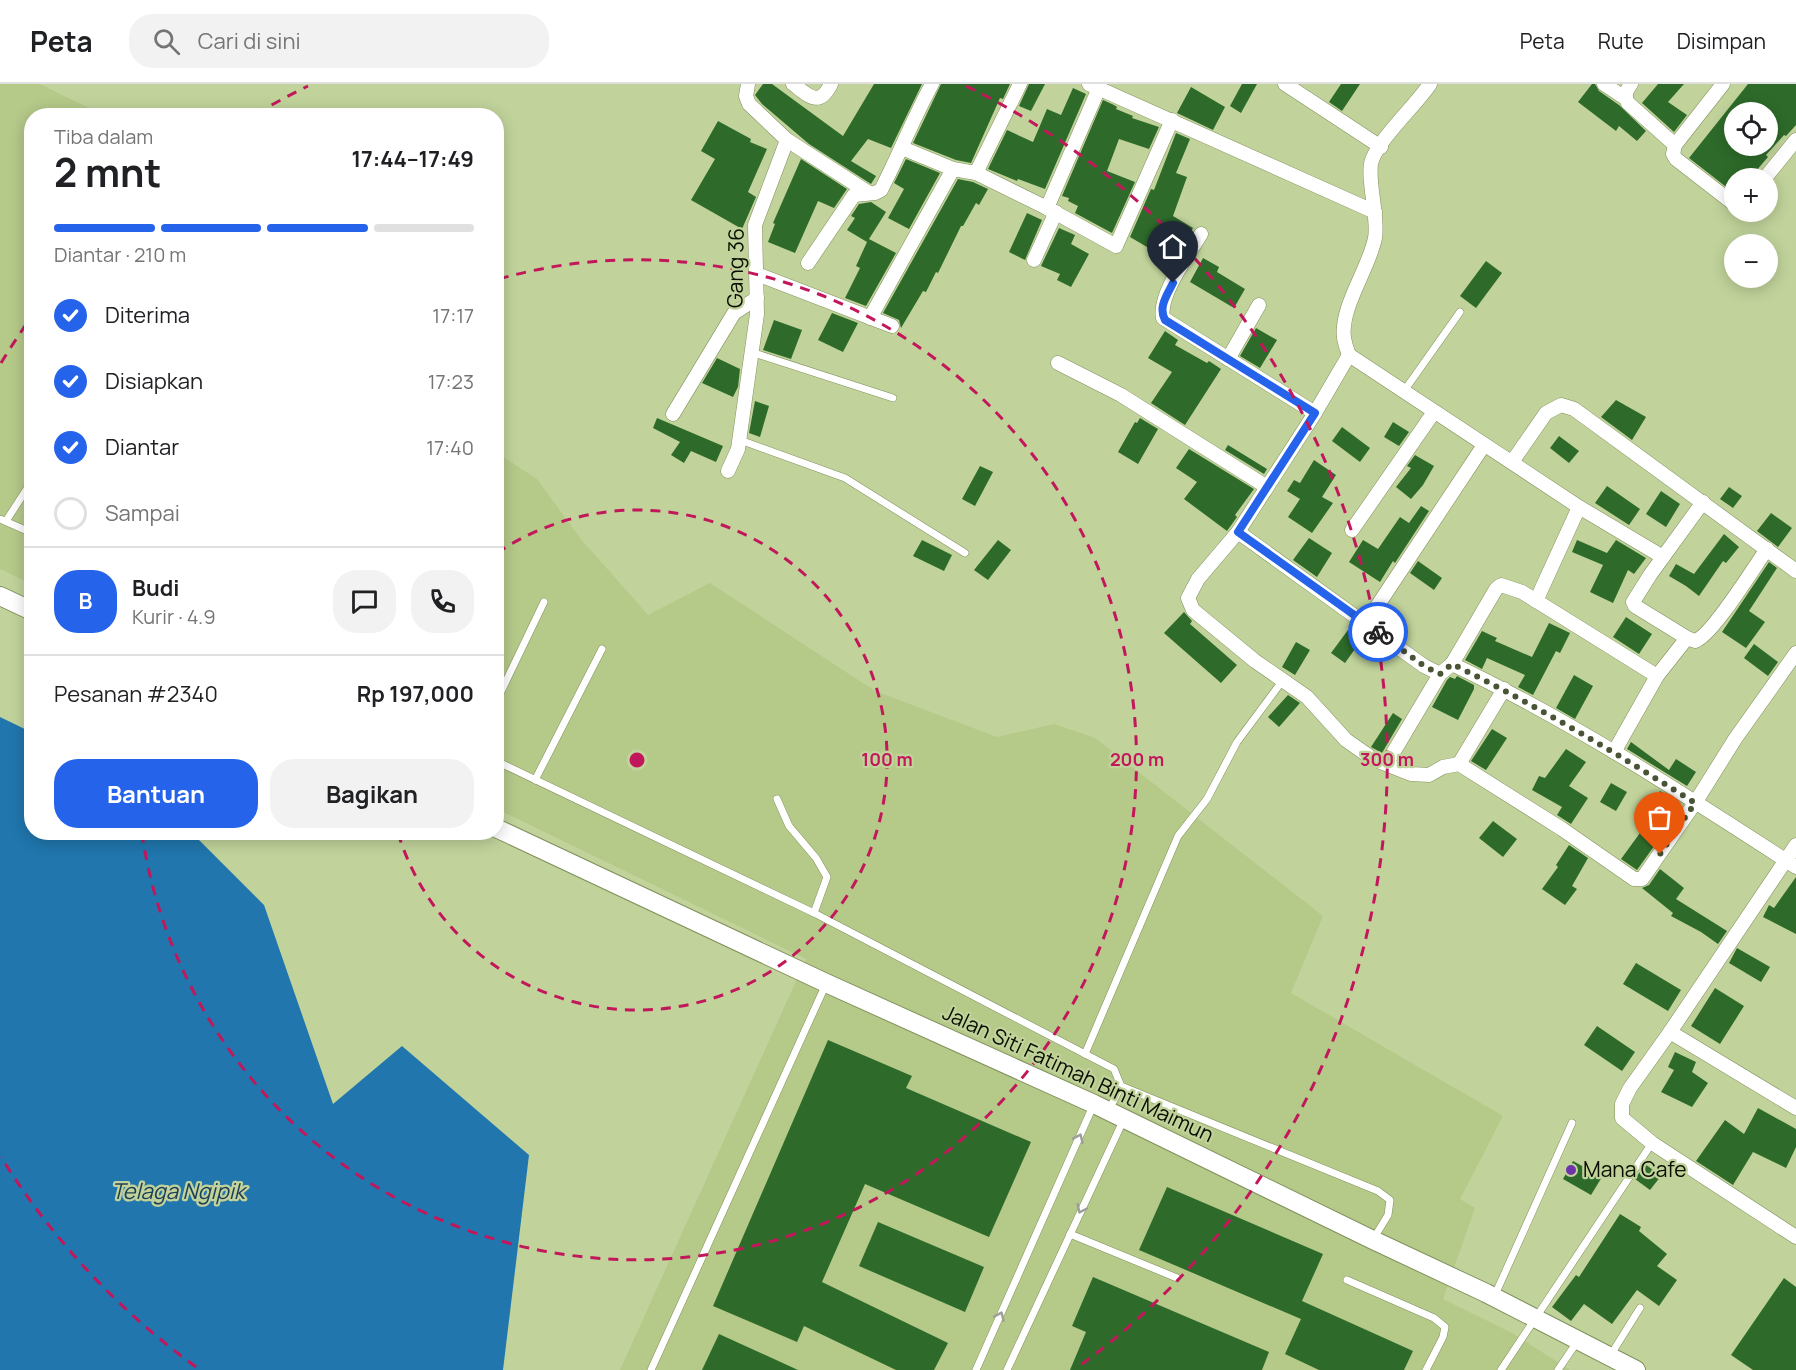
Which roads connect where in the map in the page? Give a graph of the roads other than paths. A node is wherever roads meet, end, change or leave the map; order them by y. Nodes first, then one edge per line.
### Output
1 (748, 84) edge
2 (793, 84) edge
3 (831, 84) edge
4 (932, 84) edge
5 (1020, 84) edge
6 (1285, 84) edge
7 (1430, 84) edge
8 (1604, 84) edge
9 (1631, 84) edge
10 (1723, 84) edge
11 (1094, 86) edge
12 (1625, 98) junction
13 (1172, 120) junction
14 (787, 140) junction
15 (1796, 140) edge
16 (1675, 145) junction
17 (1381, 147) junction
18 (902, 148) junction
19 (1773, 168) edge
20 (953, 169) junction
21 (976, 173) junction
22 (869, 193) junction
23 (1724, 196) edge
24 (1051, 210) junction
25 (1375, 212) junction
26 (1201, 234) dead end
27 (1034, 260) dead end
28 (808, 263) dead end
29 (757, 274) junction
30 (757, 298) junction
31 (1259, 305) dead end
32 (1460, 312) dead end
33 (870, 318) junction
34 (892, 326) dead end
35 (751, 352) junction
36 (1349, 356) junction
37 (1228, 359) junction
38 (1058, 363) dead end
39 (1404, 391) junction
40 (893, 398) dead end
41 (1434, 412) junction
42 (1315, 413) junction
43 (673, 414) dead end
44 (740, 440) junction
45 (1484, 445) junction
46 (1512, 462) junction
47 (728, 471) dead end
48 (1267, 488) junction
49 (24, 492) edge
50 (1703, 502) junction
51 (1579, 507) junction
52 (3, 520) edge
53 (24, 529) edge
54 (1352, 530) dead end
55 (1238, 532) junction
56 (1767, 549) junction
57 (965, 553) dead end
58 (1663, 557) junction
59 (1796, 572) edge
60 (0, 596) edge
61 (1536, 601) junction
62 (544, 602) dead end
63 (24, 607) edge
64 (1366, 623) junction
65 (1687, 638) junction
66 (602, 649) dead end
67 (1796, 653) edge
68 (1452, 664) junction
69 (1440, 674) junction
70 (1657, 676) junction
71 (1283, 680) junction
72 (504, 685) edge
73 (1504, 689) junction
74 (1614, 753) junction
75 (1388, 763) junction
76 (1459, 764) junction
77 (504, 765) edge
78 (535, 780) junction
79 (777, 799) dead end
80 (1695, 803) junction
81 (504, 832) edge
82 (1796, 845) edge
83 (1791, 864) edge
84 (813, 913) junction
85 (826, 983) junction
86 (1670, 1032) junction
87 (1085, 1054) junction
88 (1121, 1086) junction
89 (1796, 1108) edge
90 (1109, 1111) junction
91 (1572, 1123) dead end
92 (1652, 1143) junction
93 (1070, 1234) junction
94 (1796, 1237) edge
95 (1373, 1240) junction
96 (1178, 1278) dead end
97 (1347, 1280) dead end
98 (1494, 1297) junction
99 (1640, 1308) dead end
100 (1535, 1318) junction
101 (1579, 1340) junction
102 (1610, 1356) junction
103 (1632, 1369) edge
104 (651, 1370) edge
105 (976, 1370) edge
106 (1007, 1370) edge
107 (1426, 1370) edge
108 (1501, 1370) edge
109 (1558, 1370) edge

1 - 14 street
2 - 3 street
4 - 18 street
5 - 21 street
6 - 17 street
7 - 17 street
8 - 12 street
9 - 12 street
10 - 16 street
11 - 13 street
11 - 24 street
12 - 16 street
13 - 24 street
13 - 25 street
14 - 22 street
14 - 29 street, Gang 36
15 - 19 street
16 - 23 street
17 - 25 street
18 - 20 street
18 - 22 street
20 - 21 street
20 - 33 street
21 - 24 street
22 - 28 street
24 - 27 street
25 - 36 street
26 - 37 street
29 - 30 street, Gang 36
29 - 33 street
30 - 35 street, Gang 36
30 - 43 street
31 - 37 street
32 - 39 lane
33 - 34 street
35 - 40 lane
35 - 44 street, Gang 36
36 - 39 street
36 - 42 street
37 - 42 street
38 - 48 street
39 - 41 street
41 - 45 street
41 - 54 street
42 - 48 street
44 - 47 street, Gang 36
44 - 57 lane
45 - 46 street
45 - 64 street
46 - 50 street
46 - 51 street
48 - 55 street
49 - 52 lane
50 - 56 street
50 - 58 street
51 - 58 street
51 - 61 street
52 - 53 lane
55 - 64 street
55 - 71 street
56 - 59 street
56 - 65 street
58 - 65 street
60 - 63 street
61 - 68 street
61 - 70 street
62 - 72 lane
64 - 69 street
65 - 70 street
66 - 78 lane
67 - 80 street
68 - 69 street
68 - 73 street
69 - 75 street
70 - 74 street
71 - 75 street
71 - 87 lane
73 - 74 street
73 - 76 street
74 - 80 street
75 - 76 street
76 - 80 street
77 - 78 lane
78 - 84 lane
79 - 84 lane
80 - 83 street
81 - 85 street, Jalan Siti Fatimah Binti Maimun
82 - 83 street
83 - 86 street
84 - 87 lane
85 - 90 street, Jalan Siti Fatimah Binti Maimun
85 - 104 lane
86 - 89 street
86 - 92 street
87 - 88 lane
88 - 90 lane
88 - 95 lane
90 -> 93 lane
90 - 95 street, Jalan Siti Fatimah Binti Maimun
105 -> 90 lane
91 - 98 lane
92 - 94 street
92 - 100 lane
93 - 96 lane
93 - 106 lane
95 - 98 street, Jalan Siti Fatimah Binti Maimun
97 - 107 lane
98 - 100 street, Jalan Siti Fatimah Binti Maimun
99 - 102 lane
100 - 101 street, Jalan Siti Fatimah Binti Maimun
100 - 108 lane
101 - 102 street, Jalan Siti Fatimah Binti Maimun
101 - 109 lane
102 - 103 street, Jalan Siti Fatimah Binti Maimun

